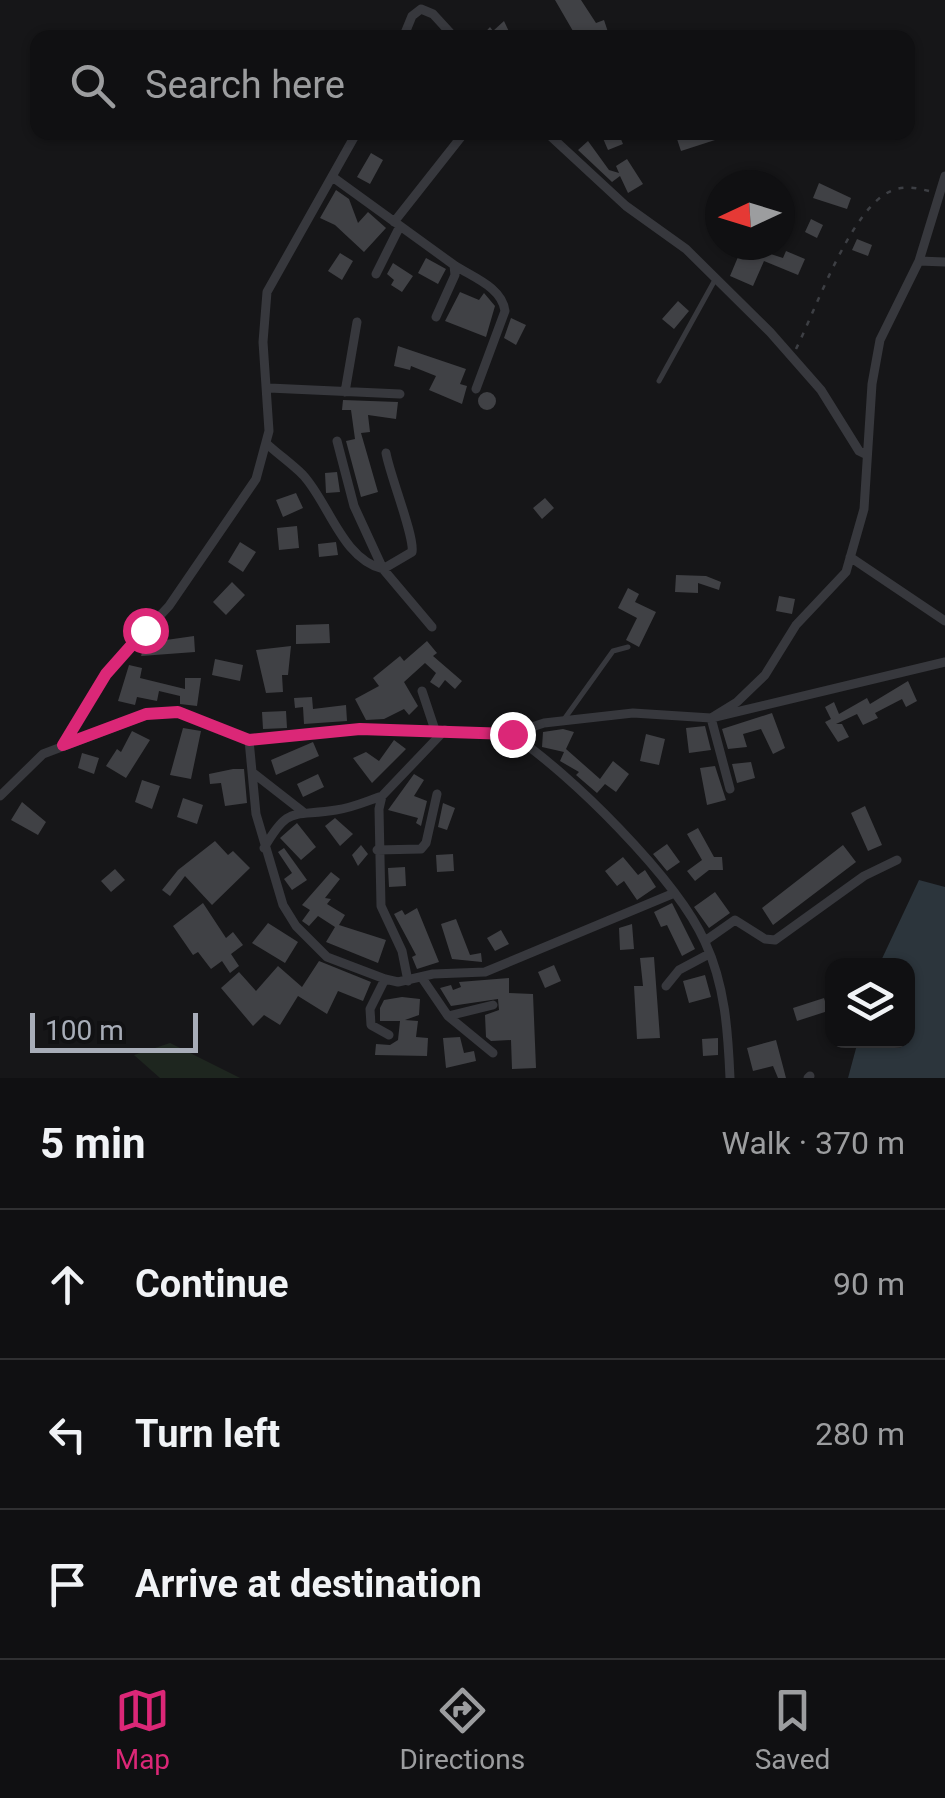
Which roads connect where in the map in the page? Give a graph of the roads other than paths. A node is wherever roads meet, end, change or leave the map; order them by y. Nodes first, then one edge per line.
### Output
1 (406, 30) edge
2 (448, 30) edge
3 (353, 140) edge
4 (459, 140) edge
5 (555, 140) edge
6 (945, 176) edge
7 (334, 178) junction
8 (397, 224) junction
9 (918, 260) junction
10 (945, 262) edge
11 (454, 265) junction
12 (376, 274) dead end
13 (716, 278) junction
14 (436, 317) dead end
15 (357, 322) dead end
16 (660, 381) dead end
17 (268, 388) junction
18 (476, 389) dead end
19 (345, 392) junction
20 (400, 394) dead end
21 (337, 440) dead end
22 (267, 444) junction
23 (386, 454) dead end
24 (867, 455) junction
25 (850, 557) junction
26 (384, 569) junction
27 (945, 621) edge
28 (432, 627) dead end
29 (628, 648) dead end
30 (945, 662) edge
31 (422, 691) dead end
32 (711, 718) junction
33 (563, 721) junction
34 (440, 730) junction
35 (512, 734) junction
36 (249, 740) junction
37 (63, 745) junction
38 (252, 772) junction
39 (730, 789) dead end
40 (437, 794) dead end
41 (0, 796) edge
42 (382, 796) junction
43 (302, 811) junction
44 (264, 848) junction
45 (378, 850) junction
46 (897, 860) dead end
47 (672, 894) junction
48 (705, 941) junction
49 (710, 954) junction
50 (422, 978) junction
51 (385, 979) junction
52 (408, 981) junction
53 (666, 986) dead end
54 (493, 1005) dead end
55 (448, 1016) junction
56 (389, 1035) dead end
57 (493, 1053) dead end
58 (730, 1078) edge

1 - 2 street
3 - 7 street
4 - 8 street
5 - 13 street
6 - 9 street
7 - 8 street
7 - 17 street
8 - 11 street
8 - 12 street
9 - 10 street
9 - 24 street
11 - 14 street
11 - 18 street
13 - 16 lane
13 - 24 street
15 - 19 street
17 - 19 street
17 - 22 street
19 - 20 street
21 - 26 street
22 - 26 street
22 - 37 street
23 - 26 street
24 - 25 street
25 - 27 street
25 - 32 street
26 - 28 street
29 - 33 lane
30 - 32 street
31 - 34 street
32 - 33 street
32 - 39 street
33 - 35 street
34 - 35 street
34 - 36 street
34 - 42 street
35 - 47 street
36 - 37 street
36 - 38 street
37 - 41 street
38 - 43 street
38 - 44 street
40 - 45 street
42 - 43 street
42 - 45 street
43 - 44 street
44 - 51 street
45 - 52 street
46 - 48 street
47 - 48 street
47 - 50 street
48 - 49 street
49 - 53 street
49 - 58 street
50 - 52 street
50 - 55 street
51 - 52 street
51 - 56 street
54 - 55 street
55 - 57 street

